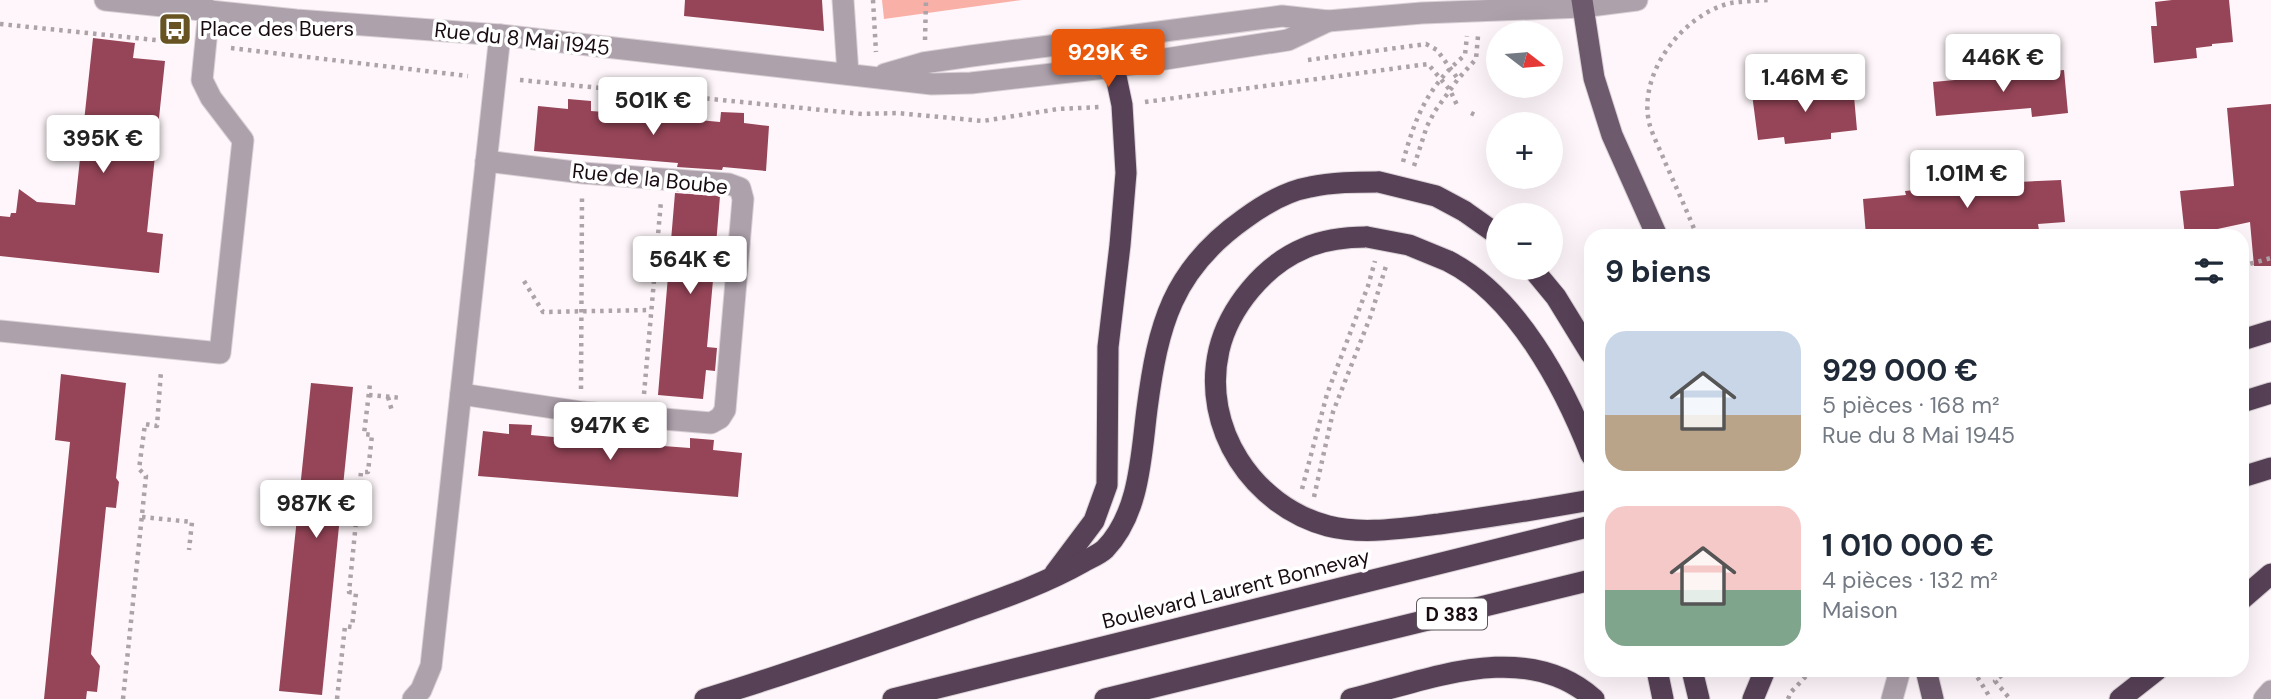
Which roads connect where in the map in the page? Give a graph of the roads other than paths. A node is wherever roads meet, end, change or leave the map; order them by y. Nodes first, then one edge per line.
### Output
1 (105, 0) edge
2 (844, 0) edge
3 (1637, 0) edge
4 (1582, 4) edge
5 (272, 8) edge
6 (209, 10) junction
7 (1328, 21) junction
8 (500, 35) junction
9 (1121, 36) junction
10 (1114, 67) junction
11 (848, 74) junction
12 (877, 77) junction
13 (486, 161) junction
14 (1486, 227) edge
15 (1654, 229) edge
16 (1542, 280) edge
17 (0, 331) edge
18 (2271, 331) edge
19 (2249, 338) edge
20 (1584, 343) edge
21 (2271, 393) edge
22 (461, 394) junction
23 (2249, 400) edge
24 (1584, 439) edge
25 (2271, 468) edge
26 (2249, 475) edge
27 (1584, 501) edge
28 (1584, 528) edge
29 (2271, 574) edge
30 (1050, 581) junction
31 (1584, 582) edge
32 (2249, 593) edge
33 (1658, 677) edge
34 (1694, 677) edge
35 (1762, 677) edge
36 (1898, 677) edge
37 (1928, 677) edge
38 (2148, 677) edge
39 (2271, 691) edge
40 (1362, 696) edge
41 (413, 699) edge
42 (705, 699) edge
43 (893, 699) edge
44 (1105, 699) edge
45 (1594, 699) edge
46 (1663, 699) edge
47 (1699, 699) edge
48 (1752, 699) edge
49 (1892, 699) edge
50 (1933, 699) edge
51 (2120, 699) edge
52 (2264, 699) edge

1 - 6 street, Rue du 8 Mai 1945
2 - 11 street
3 - 4 street
4 - 7 street
4 - 15 main road
5 - 6 street, Rue du 8 Mai 1945
5 - 8 street, Rue du 8 Mai 1945
6 - 17 street
7 - 9 street, Rue du 8 Mai 1945
7 - 10 street, Rue du 8 Mai 1945
8 - 11 street, Rue du 8 Mai 1945
8 - 13 street
9 - 10 street
9 - 12 street, Rue du 8 Mai 1945
10 - 12 street, Rue du 8 Mai 1945
10 - 30 highway
11 - 12 street, Rue du 8 Mai 1945
13 - 22 street
13 - 22 street, Rue de la Boube
14 - 30 highway, bridge
16 - 20 highway
18 - 19 highway
21 - 23 highway
22 - 41 street
24 - 27 highway, bridge
25 - 26 highway
28 - 43 highway, Boulevard Laurent Bonnevay / D 383
29 - 32 highway
30 - 42 highway
31 - 44 highway, D 383
33 - 46 highway
34 - 47 highway
35 - 48 highway
36 - 49 street
37 - 50 main road
38 - 51 highway
39 - 52 street
40 - 45 highway

